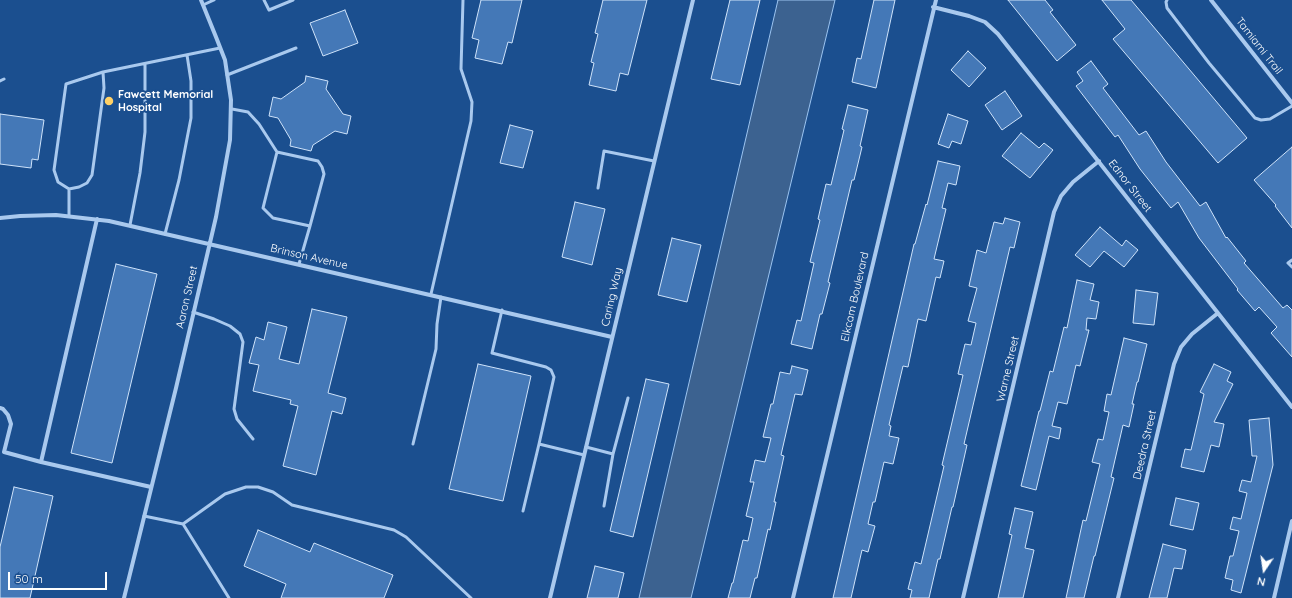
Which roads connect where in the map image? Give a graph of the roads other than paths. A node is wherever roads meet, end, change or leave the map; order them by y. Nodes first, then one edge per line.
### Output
1 (201, 0) edge
2 (214, 0) edge
3 (264, 0) edge
4 (293, 0) edge
5 (463, 0) edge
6 (693, 0) edge
7 (936, 0) edge
8 (1167, 0) edge
9 (1211, 0) edge
10 (203, 5) junction
11 (933, 7) junction
12 (220, 48) junction
13 (296, 48) dead end
14 (187, 55) junction
15 (145, 64) junction
16 (103, 72) junction
17 (227, 75) junction
18 (1292, 104) edge
19 (232, 109) junction
20 (277, 152) junction
21 (654, 161) junction
22 (1099, 161) junction
23 (598, 188) dead end
24 (69, 189) junction
25 (69, 216) junction
26 (0, 218) edge
27 (96, 219) junction
28 (130, 225) junction
29 (310, 226) junction
30 (165, 234) junction
31 (209, 244) junction
32 (1292, 260) edge
33 (299, 264) junction
34 (1292, 267) edge
35 (431, 294) junction
36 (440, 296) junction
37 (502, 310) junction
38 (193, 312) junction
39 (1218, 313) junction
40 (612, 337) junction
41 (628, 398) dead end
42 (1292, 407) edge
43 (0, 408) edge
44 (252, 439) dead end
45 (413, 444) dead end
46 (539, 444) junction
47 (586, 447) junction
48 (2, 452) edge
49 (614, 454) junction
50 (584, 455) junction
51 (41, 462) junction
52 (151, 487) junction
53 (604, 506) dead end
54 (523, 511) dead end
55 (144, 516) junction
56 (183, 524) junction
57 (1292, 525) edge
58 (124, 598) edge
59 (229, 598) edge
60 (471, 598) edge
61 (550, 598) edge
62 (793, 598) edge
63 (963, 598) edge
64 (1118, 598) edge
65 (1274, 598) edge

1 - 10 street, Aaron Street
2 - 10 lane
3 - 4 lane
5 - 35 lane
6 - 21 street, Caring Way
7 - 11 street, Elkcam Boulevard
8 - 18 lane
9 - 18 street, Tamiami Trail
10 - 12 street, Aaron Street
11 - 22 street, Ednor Street
11 - 62 street, Elkcam Boulevard
12 - 14 lane
12 - 17 street, Aaron Street
13 - 17 lane
14 - 15 lane
14 - 30 lane
15 - 16 lane
15 - 28 lane
16 - 24 lane
16 - 24 lane
17 - 19 street, Aaron Street
19 - 20 lane
19 - 31 street, Aaron Street
20 - 29 lane
20 - 29 lane
21 - 23 lane
21 - 40 street, Caring Way
22 - 39 street, Ednor Street
22 - 63 street, Warne Street
24 - 25 lane
25 - 26 street, Brinson Avenue
25 - 27 street, Brinson Avenue
27 - 28 street, Brinson Avenue
27 - 51 street
28 - 30 street, Brinson Avenue
29 - 33 lane
30 - 31 street, Brinson Avenue
31 - 33 street, Brinson Avenue
31 - 38 street, Aaron Street
32 - 34 lane
33 - 35 street, Brinson Avenue
35 - 36 street, Brinson Avenue
36 - 37 street, Brinson Avenue
36 - 45 lane
37 - 40 street, Brinson Avenue
37 - 46 lane
38 - 44 lane
38 - 52 street, Aaron Street
39 - 42 street, Ednor Street
39 - 64 street, Deedra Street
40 - 47 street, Caring Way
41 - 49 lane
43 - 48 street
46 - 50 lane
46 - 54 lane
47 - 49 lane
47 - 50 street, Caring Way
48 - 51 street
49 - 53 lane
50 - 61 street, Caring Way
51 - 52 street
52 - 55 street, Aaron Street
55 - 56 lane
55 - 58 street, Aaron Street
56 - 59 lane
56 - 60 lane
57 - 65 street

